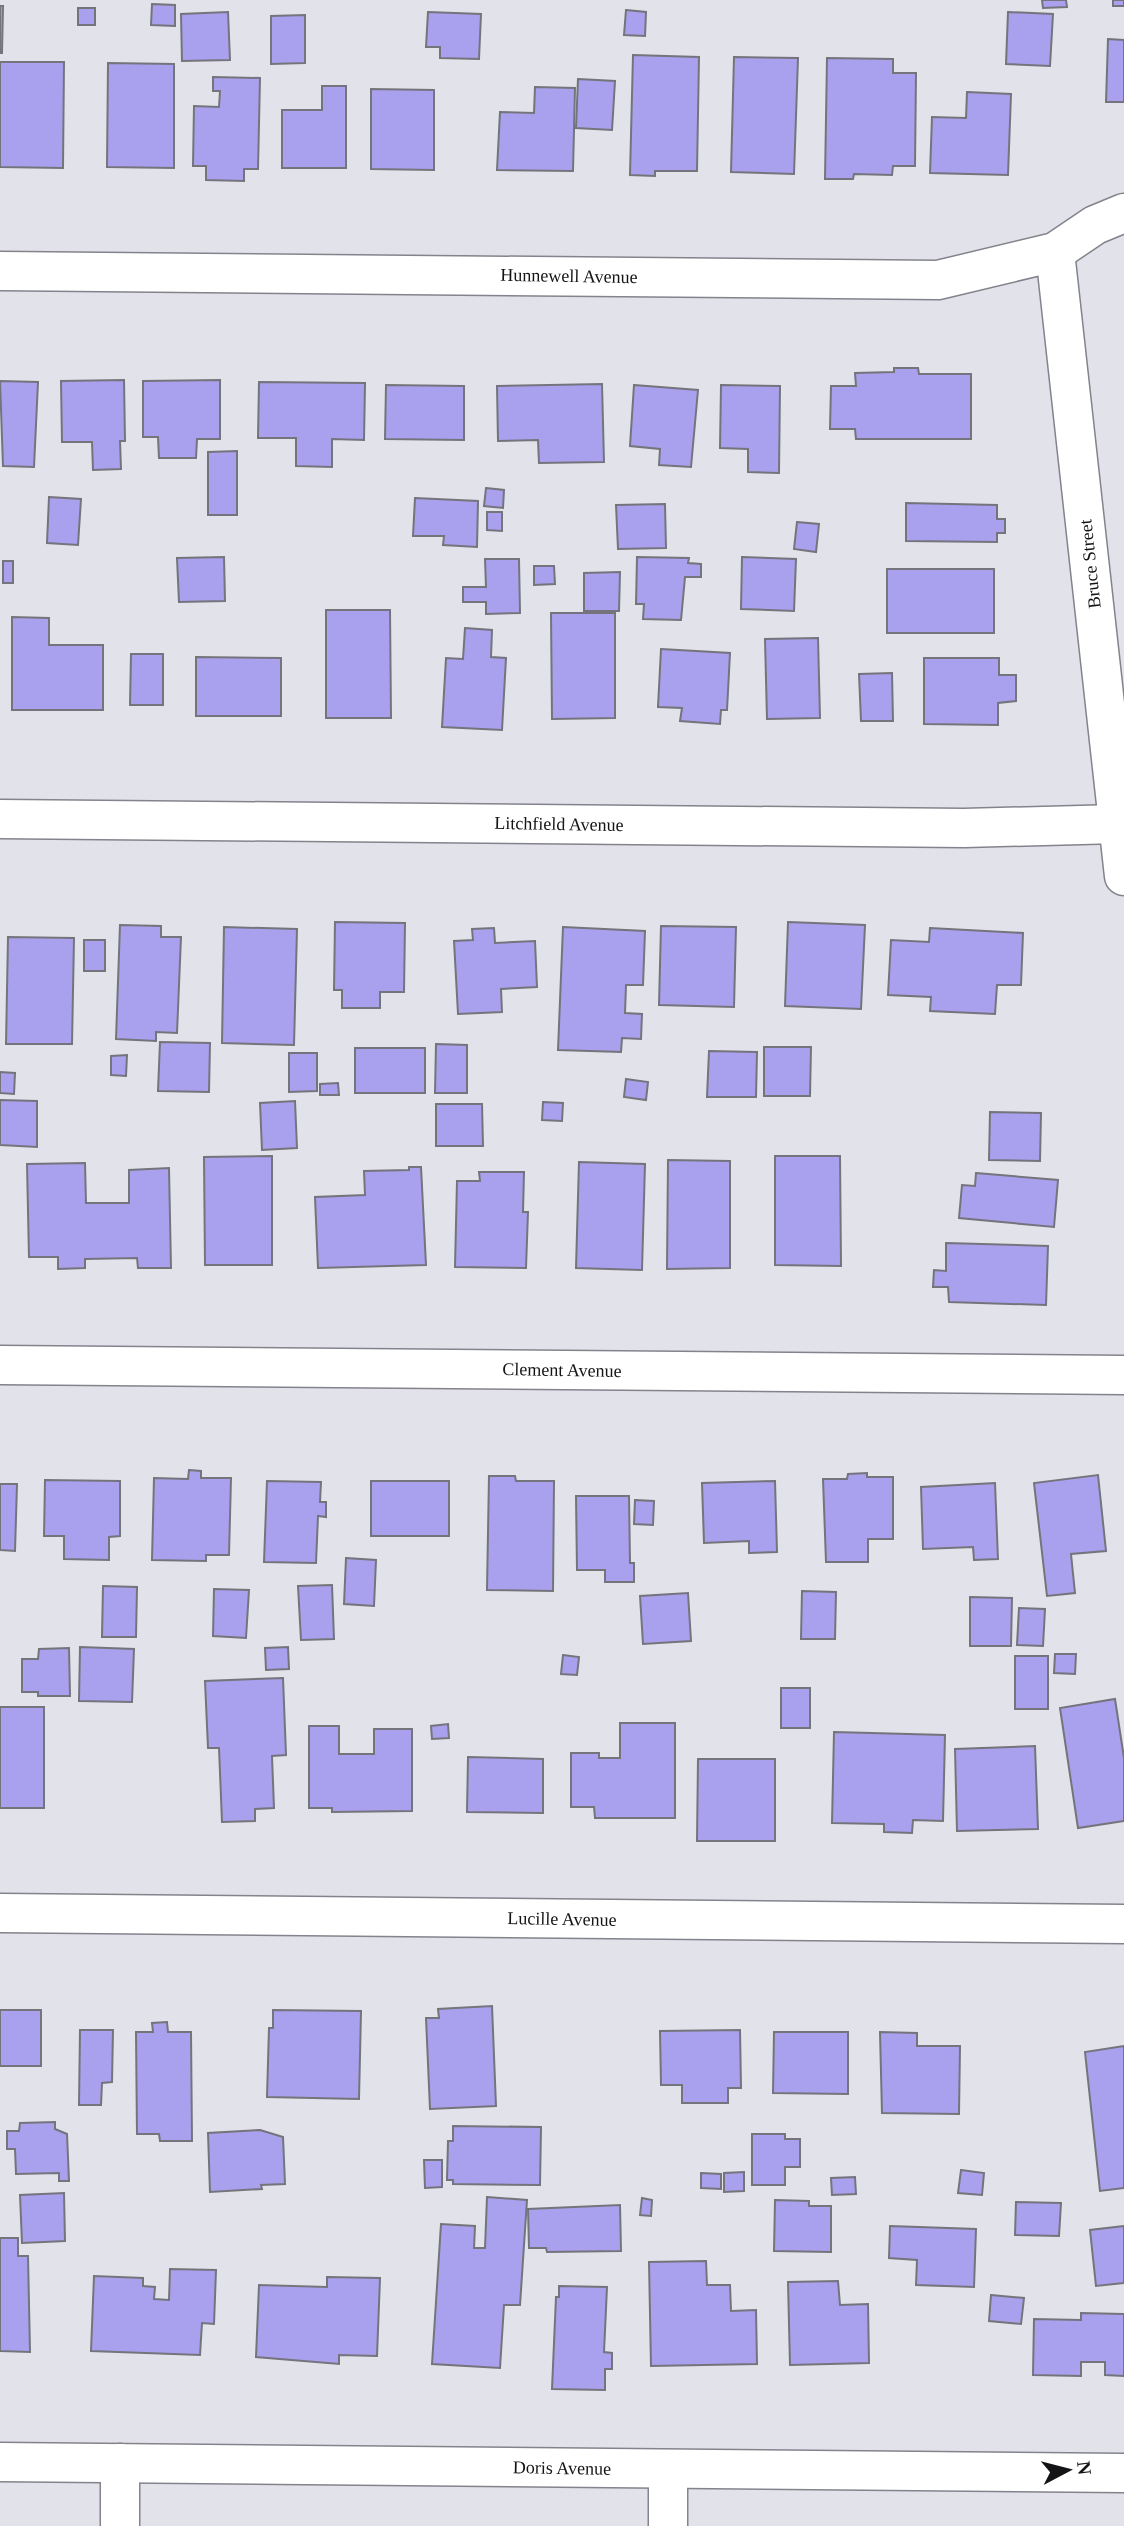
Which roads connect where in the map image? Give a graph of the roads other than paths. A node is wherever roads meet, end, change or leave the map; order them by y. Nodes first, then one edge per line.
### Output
1 (1124, 214) edge
2 (1055, 252) junction
3 (0, 271) edge
4 (1118, 763) edge
5 (0, 819) edge
6 (1118, 824) junction
7 (1124, 876) edge
8 (0, 1365) edge
9 (1124, 1375) edge
10 (0, 1913) edge
11 (1124, 1924) edge
12 (0, 2462) edge
13 (120, 2463) junction
14 (668, 2469) junction
15 (1124, 2473) edge
16 (120, 2526) edge
17 (668, 2526) edge

1 - 2 street, Hunnewell Avenue
2 - 3 street, Hunnewell Avenue
2 - 4 street, Bruce Street
4 - 6 street, Bruce Street
5 - 6 street, Litchfield Avenue
6 - 7 street, Bruce Street
8 - 9 street, Clement Avenue
10 - 11 street, Lucille Avenue
12 - 13 street, Doris Avenue
13 - 14 street, Doris Avenue
13 - 16 street
14 - 15 street, Doris Avenue
14 - 17 street

